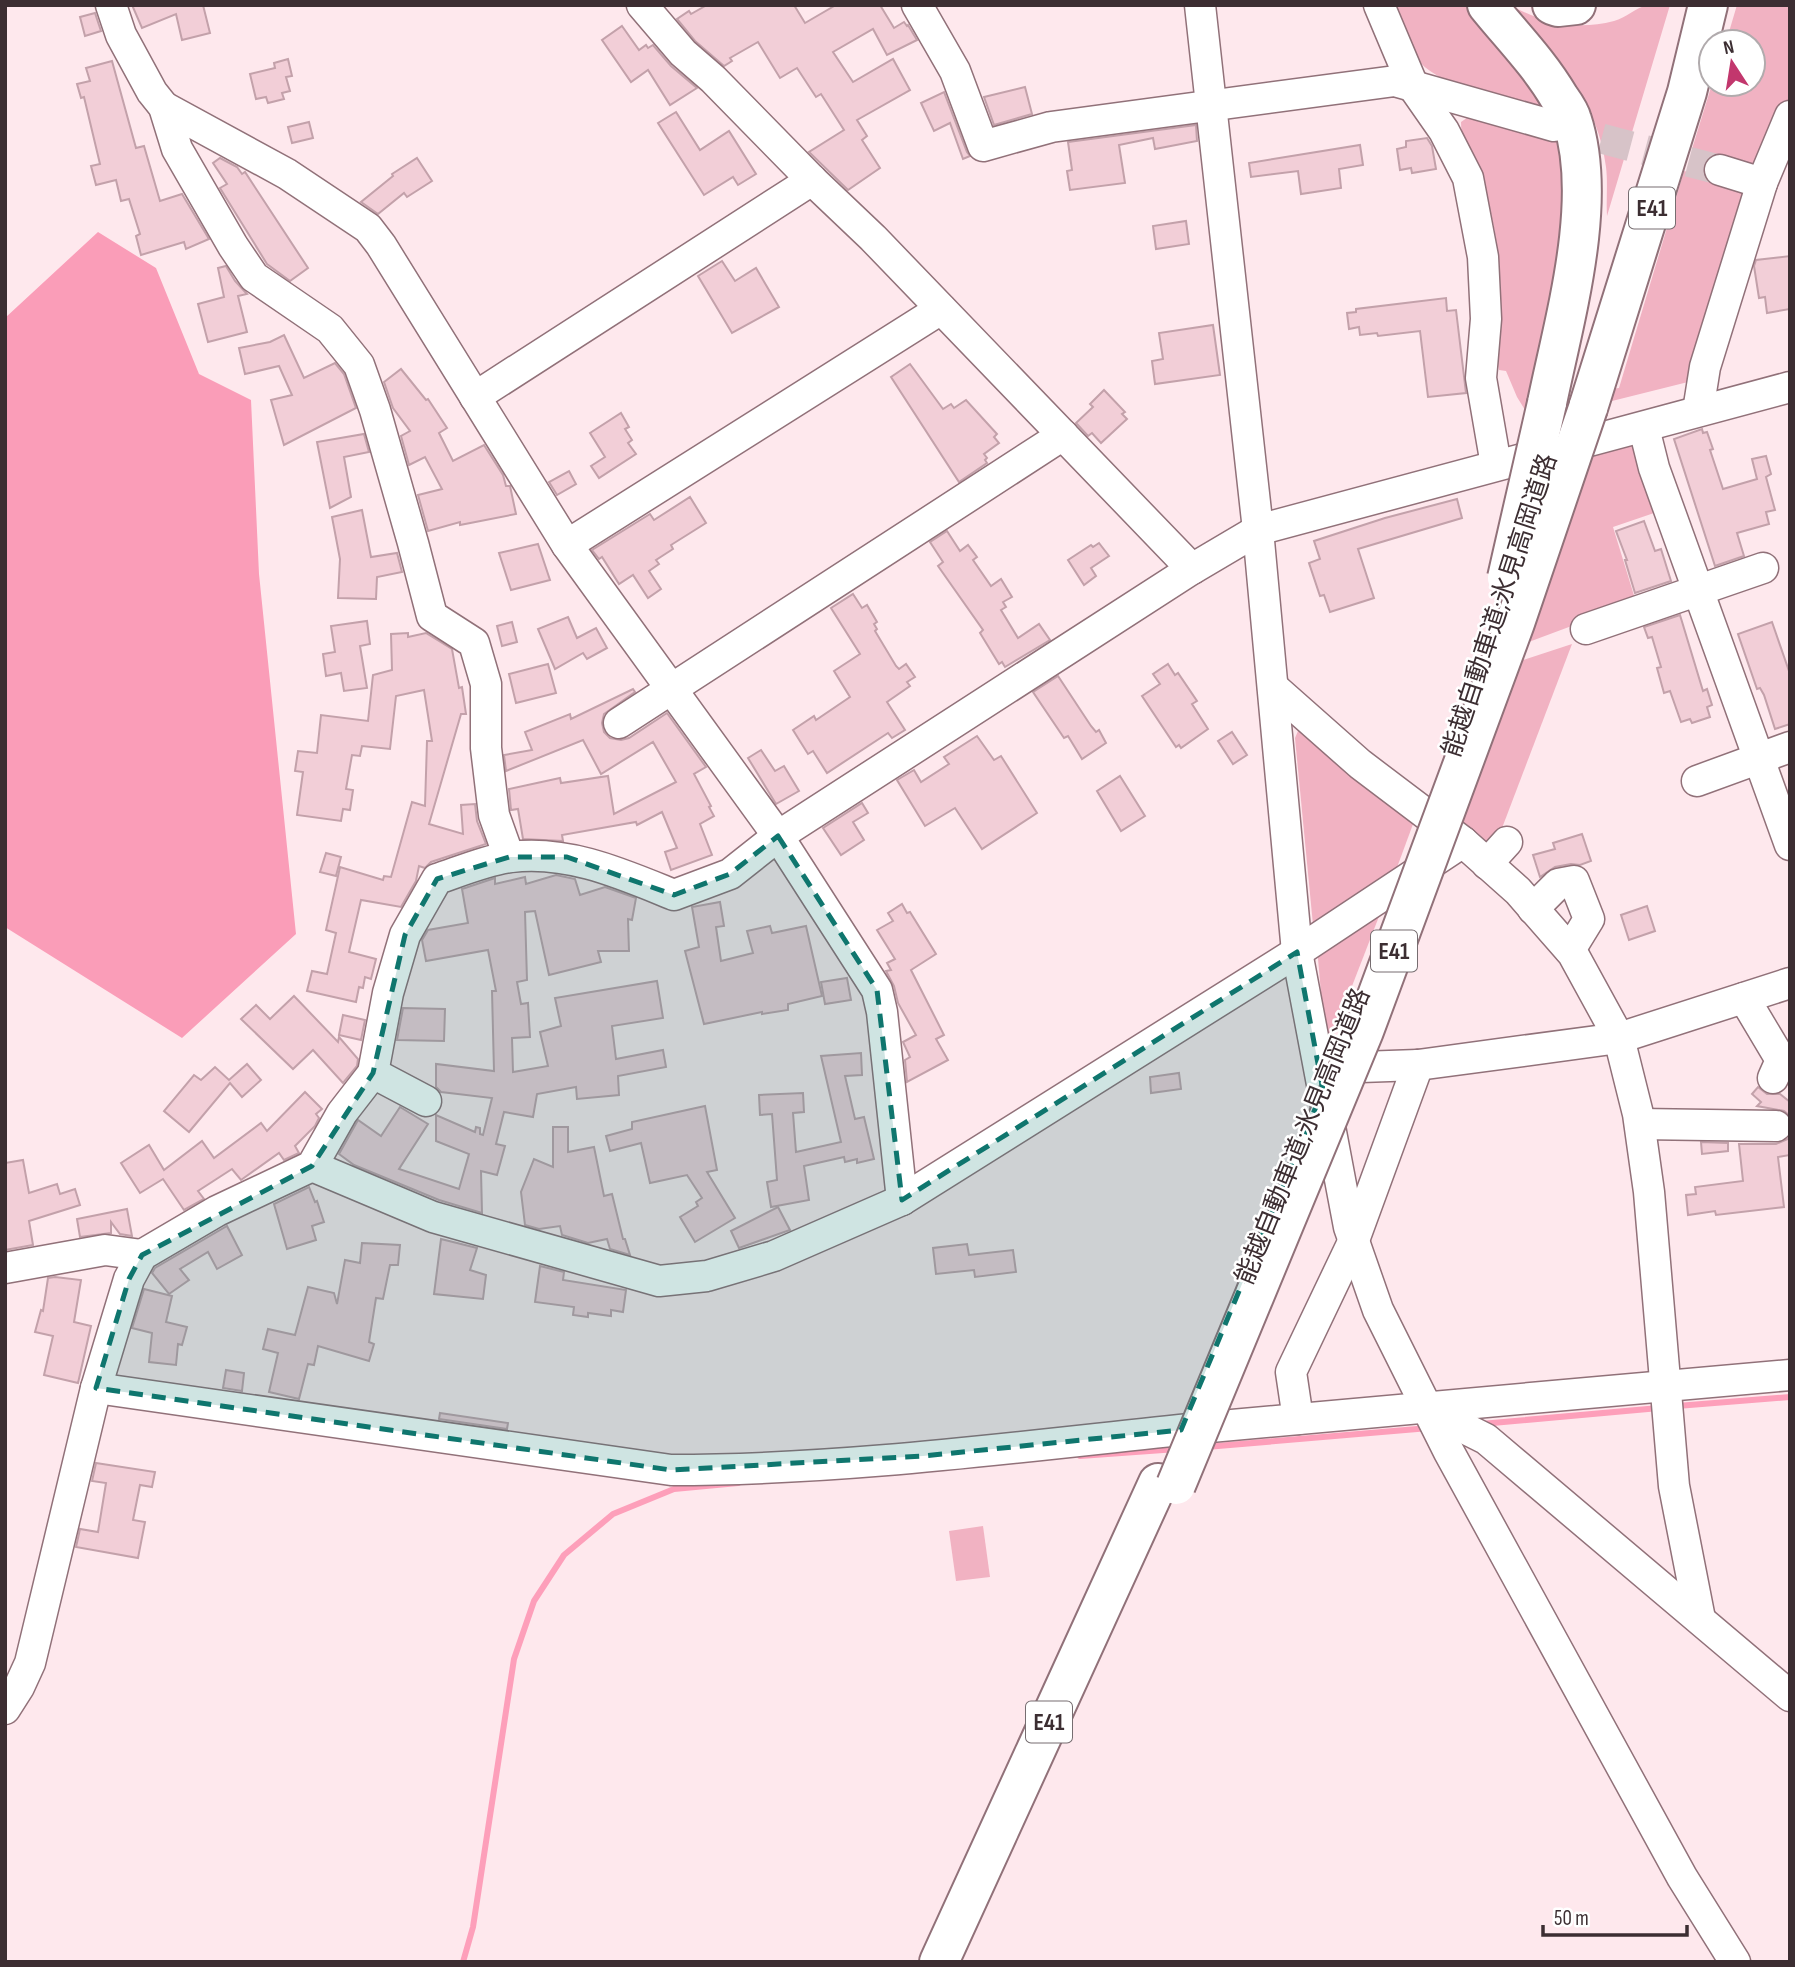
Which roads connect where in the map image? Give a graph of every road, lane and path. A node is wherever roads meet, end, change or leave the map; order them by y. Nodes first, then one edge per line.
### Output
1 (111, 5) edge
2 (642, 5) edge
3 (917, 5) edge
4 (1200, 5) edge
5 (1379, 5) edge
6 (1487, 5) edge
7 (1552, 5) edge
8 (1576, 5) edge
9 (1687, 5) edge
10 (1708, 5) edge
11 (1718, 5) edge
12 (1415, 88) junction
13 (1687, 92) junction
14 (1211, 105) junction
15 (164, 107) junction
16 (1790, 116) edge
17 (1554, 126) tunnel mouth
18 (1720, 170) tunnel mouth
19 (812, 180) junction
20 (1762, 183) junction
21 (942, 309) junction
22 (1790, 387) edge
23 (475, 397) junction
24 (1566, 406) junction
25 (1698, 411) junction
26 (1644, 428) junction
27 (1063, 435) junction
28 (1496, 465) junction
29 (1258, 530) junction
30 (567, 545) junction
31 (1763, 568) dead end
32 (1192, 569) junction
33 (1699, 591) junction
34 (1586, 629) dead end
35 (1273, 687) junction
36 (671, 688) junction
37 (619, 723) dead end
38 (1790, 747) edge
39 (1760, 758) junction
40 (1697, 781) dead end
41 (778, 836) junction
42 (1463, 842) junction
43 (1507, 842) dead end
44 (1790, 845) edge
45 (509, 857) junction
46 (1487, 864) junction
47 (1534, 909) junction
48 (1570, 950) junction
49 (1297, 952) junction
50 (1790, 983) edge
51 (1744, 998) junction
52 (1619, 1038) junction
53 (1418, 1065) junction
54 (1319, 1068) junction
55 (373, 1073) junction
56 (1773, 1078) dead end
57 (426, 1101) dead end
58 (1640, 1124) junction
59 (1776, 1126) dead end
60 (312, 1166) junction
61 (902, 1200) junction
62 (1354, 1240) junction
63 (142, 1255) junction
64 (5, 1268) edge
65 (1790, 1375) edge
66 (1667, 1386) junction
67 (96, 1388) junction
68 (1426, 1409) junction
69 (1298, 1419) junction
70 (1167, 1484) junction
71 (1700, 1619) junction
72 (1790, 1696) edge
73 (5, 1709) edge
74 (939, 1962) edge
75 (963, 1962) edge
76 (1735, 1962) edge

1 - 15 street
2 - 19 street
3 - 14 street
4 - 14 street
5 - 12 street
6 - 24 highway
7 - 8 highway
9 - 24 highway, 能越自動車道;氷見高岡道路 / E41
10 - 13 highway, 能越自動車道;氷見高岡道路 / E41
11 - 13 highway
12 - 14 street
12 - 17 street
12 - 28 street
13 - 24 highway, 能越自動車道;氷見高岡道路 / E41
14 - 29 street
15 - 23 street
15 - 45 street
16 - 20 street
18 - 20 street
19 - 21 street
19 - 23 street
20 - 25 street
21 - 27 street
21 - 30 street
22 - 25 street
23 - 30 street
24 - 70 highway, 能越自動車道;氷見高岡道路 / E41, bridge
24 - 70 highway, 能越自動車道;氷見高岡道路 / E41, bridge
25 - 26 street
26 - 28 street
26 - 33 street
27 - 32 street
27 - 36 street
28 - 29 street
29 - 32 street
29 - 35 street
30 - 36 street
31 - 33 street
32 - 41 street
33 - 34 street
33 - 39 street
35 - 42 street
35 - 49 street
36 - 37 street
36 - 41 street
38 - 39 street
39 - 40 street
39 - 44 street
41 - 45 street
41 - 61 street
42 - 46 street
42 - 49 street
43 - 46 street
45 - 55 street
46 - 47 street
47 - 48 street
47 - 48 street
48 - 52 street
49 - 54 street
49 - 61 street
50 - 51 street
51 - 52 street
51 - 56 street
52 - 53 street
52 - 58 street
53 - 54 street
53 - 62 street
54 - 62 street
55 - 57 street
55 - 60 street
58 - 59 street
58 - 66 street
60 - 61 street
60 - 63 street
62 - 68 street
62 - 69 street
63 - 64 street
63 - 67 street
65 - 66 street
66 - 68 street
66 - 71 street
67 - 69 street
67 - 73 street
68 - 69 street
68 - 71 street
68 - 76 street
70 - 74 highway, 能越自動車道;氷見高岡道路 / E41
70 - 75 highway, 能越自動車道;氷見高岡道路 / E41
71 - 72 street

